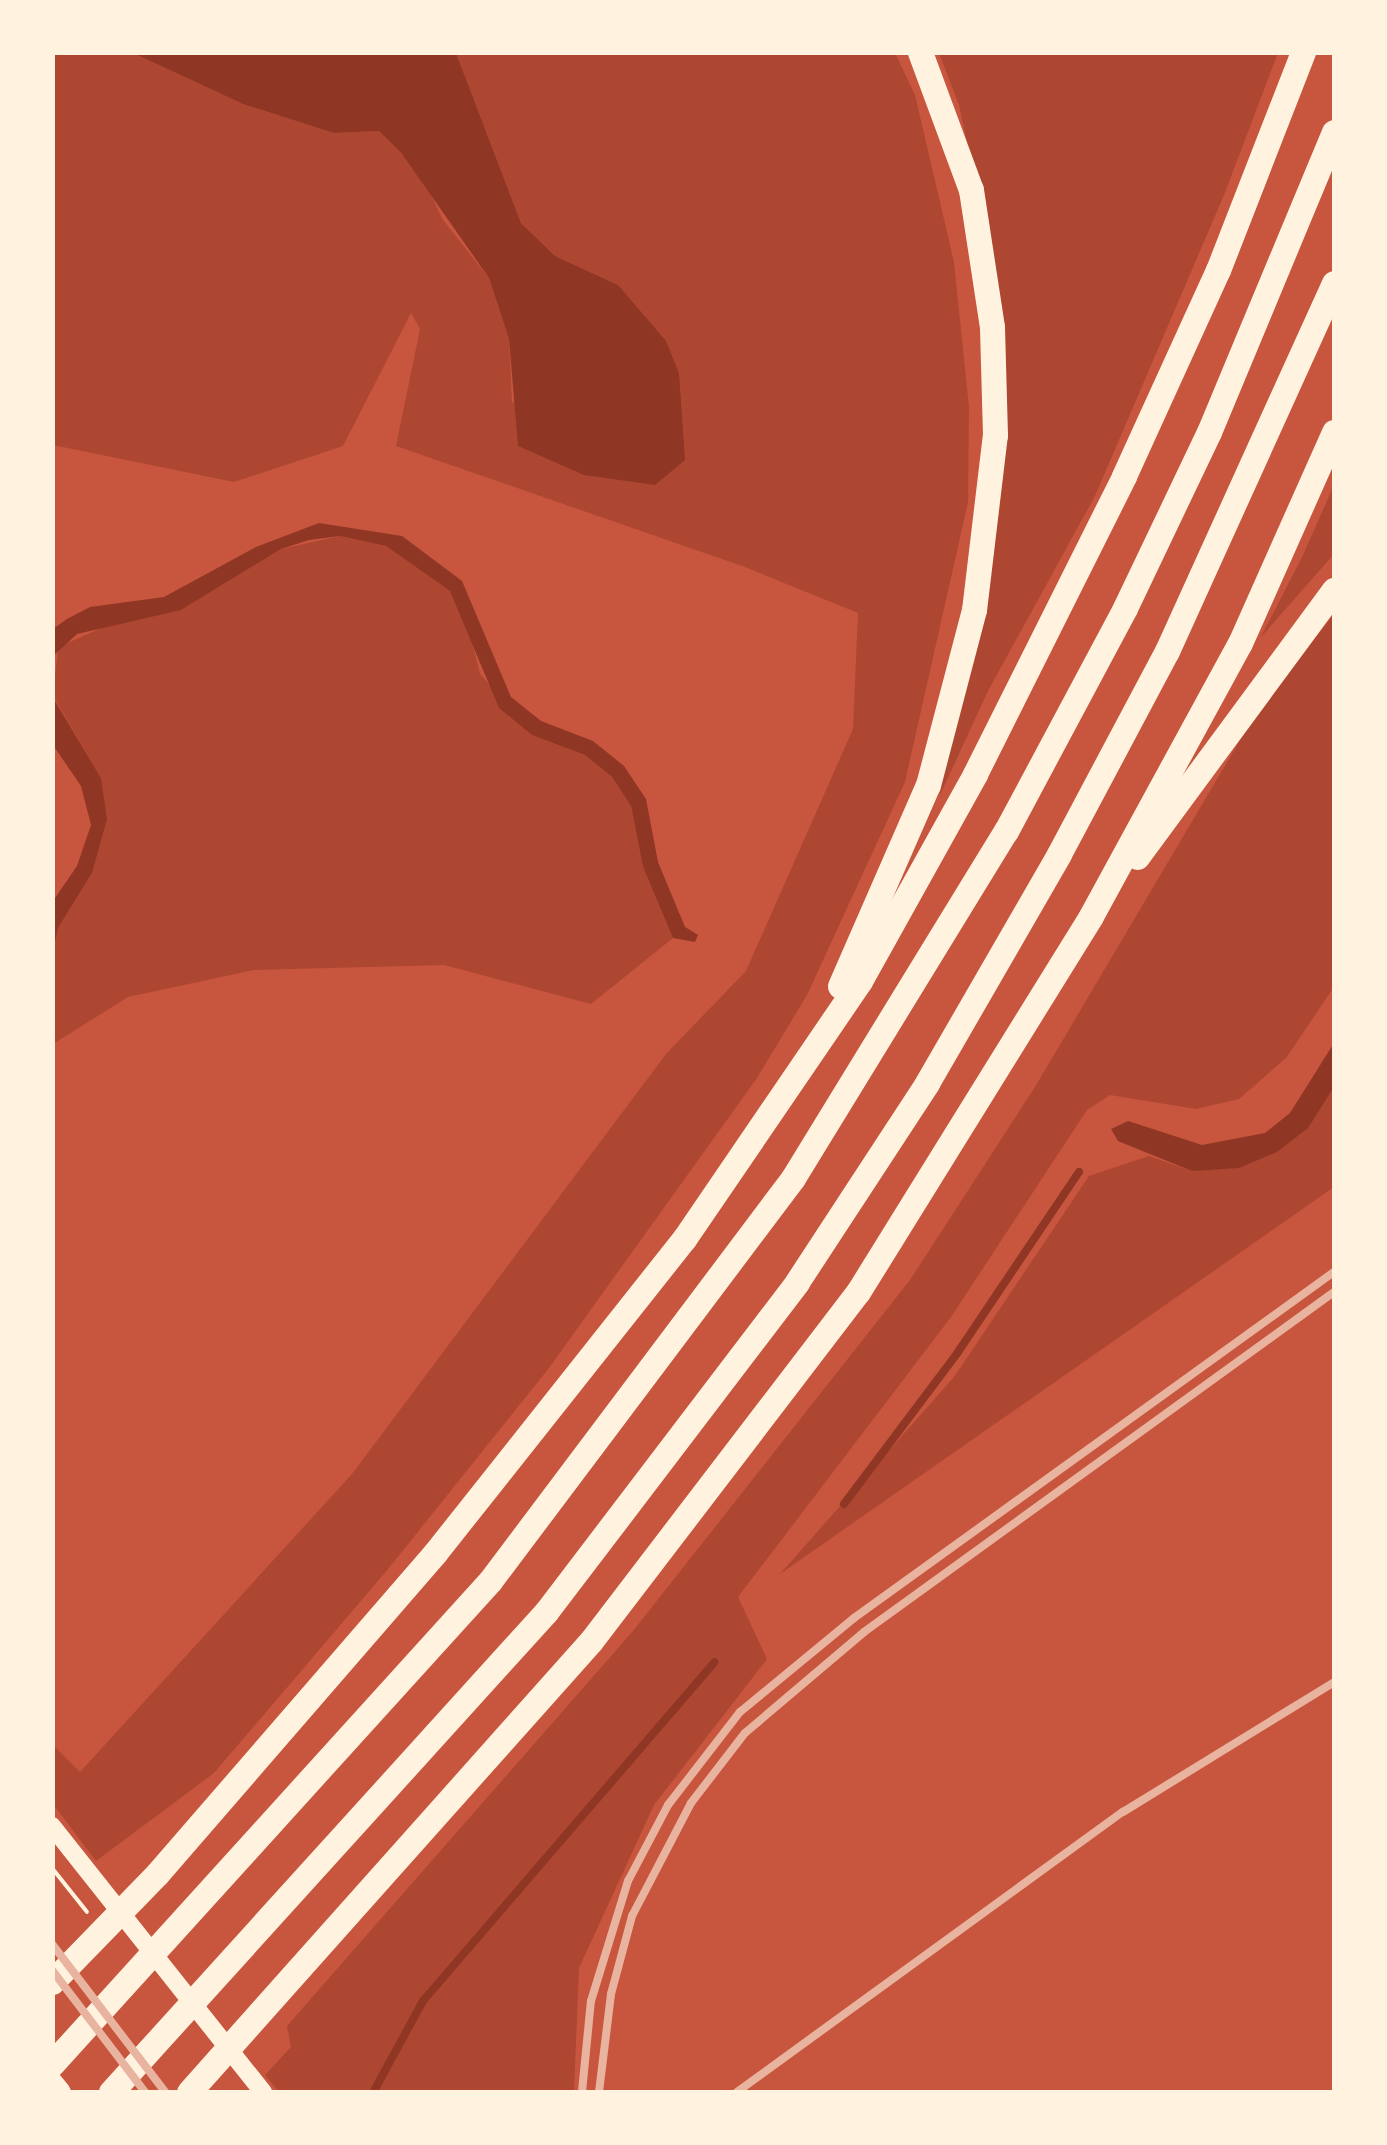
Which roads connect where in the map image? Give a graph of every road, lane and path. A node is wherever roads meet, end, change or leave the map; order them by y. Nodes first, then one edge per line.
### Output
1 (920, 52) edge
2 (1303, 52) edge
3 (1334, 132) edge
4 (1334, 283) edge
5 (1334, 432) edge
6 (1334, 590) edge
7 (1091, 916) junction
8 (798, 1072) junction
9 (52, 1826) edge
10 (52, 1982) edge
11 (52, 2064) edge
12 (52, 2081) edge
13 (62, 2092) edge
14 (112, 2092) edge
15 (189, 2092) edge
16 (263, 2092) edge

1 - 8 highway
2 - 8 highway
3 - 11 highway
4 - 14 highway
5 - 7 highway
6 - 7 highway
7 - 15 highway
8 - 10 highway
9 - 16 street
12 - 13 main road

